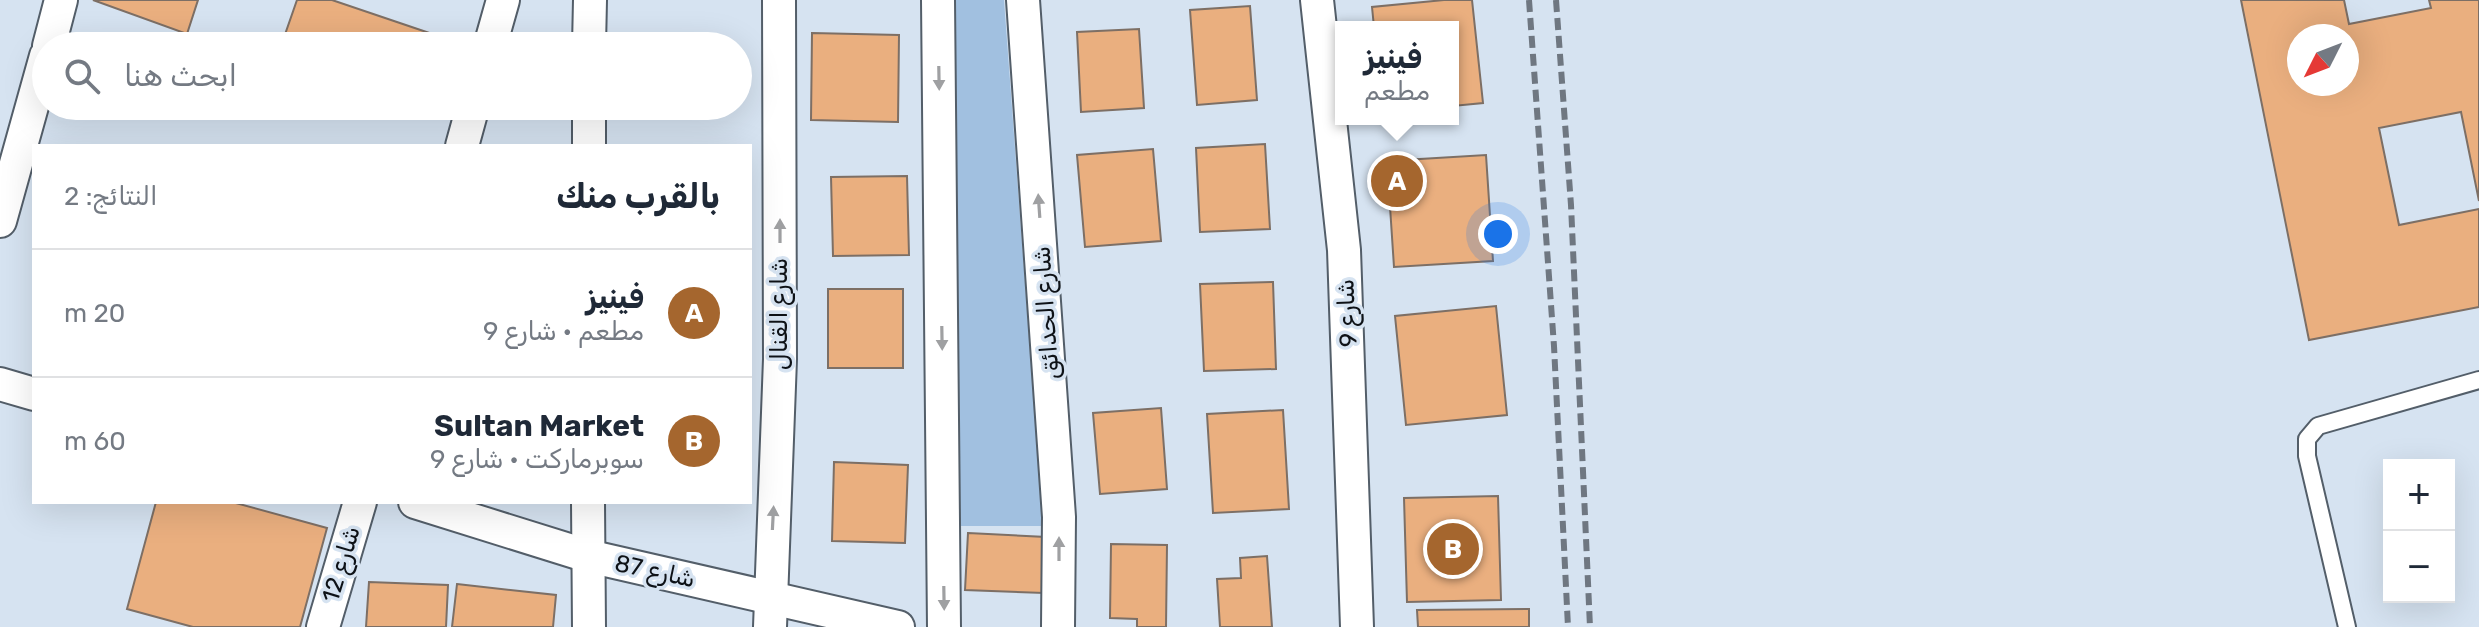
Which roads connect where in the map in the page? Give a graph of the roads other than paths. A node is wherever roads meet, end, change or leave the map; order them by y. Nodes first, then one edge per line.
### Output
1 (61, 0) edge
2 (503, 0) edge
3 (590, 0) edge
4 (779, 0) edge
5 (938, 0) edge
6 (1023, 0) edge
7 (1317, 0) edge
8 (53, 32) edge
9 (494, 32) edge
10 (589, 32) edge
11 (32, 106) edge
12 (469, 120) edge
13 (589, 120) edge
14 (463, 144) edge
15 (589, 144) edge
16 (0, 221) edge
17 (2479, 380) edge
18 (0, 384) edge
19 (32, 393) edge
20 (359, 504) edge
21 (421, 504) edge
22 (588, 504) edge
23 (588, 556) junction
24 (770, 612) edge
25 (323, 627) edge
26 (589, 627) edge
27 (898, 627) edge
28 (944, 627) edge
29 (1058, 627) edge
30 (1357, 627) edge
31 (2347, 627) edge

1 - 8 street
2 - 9 street
3 - 10 street
24 -> 4 street, شارع القنال
5 -> 28 street
29 -> 6 street, شارع الحدائق
7 - 30 street, شارع 9
11 - 16 street
12 - 14 street
13 - 15 street
17 - 31 lane
18 - 19 street
20 - 25 street, شارع 12
21 - 23 street, شارع 87
22 - 23 street
23 - 24 street, شارع 87
23 - 26 street
24 - 27 street, شارع 87

